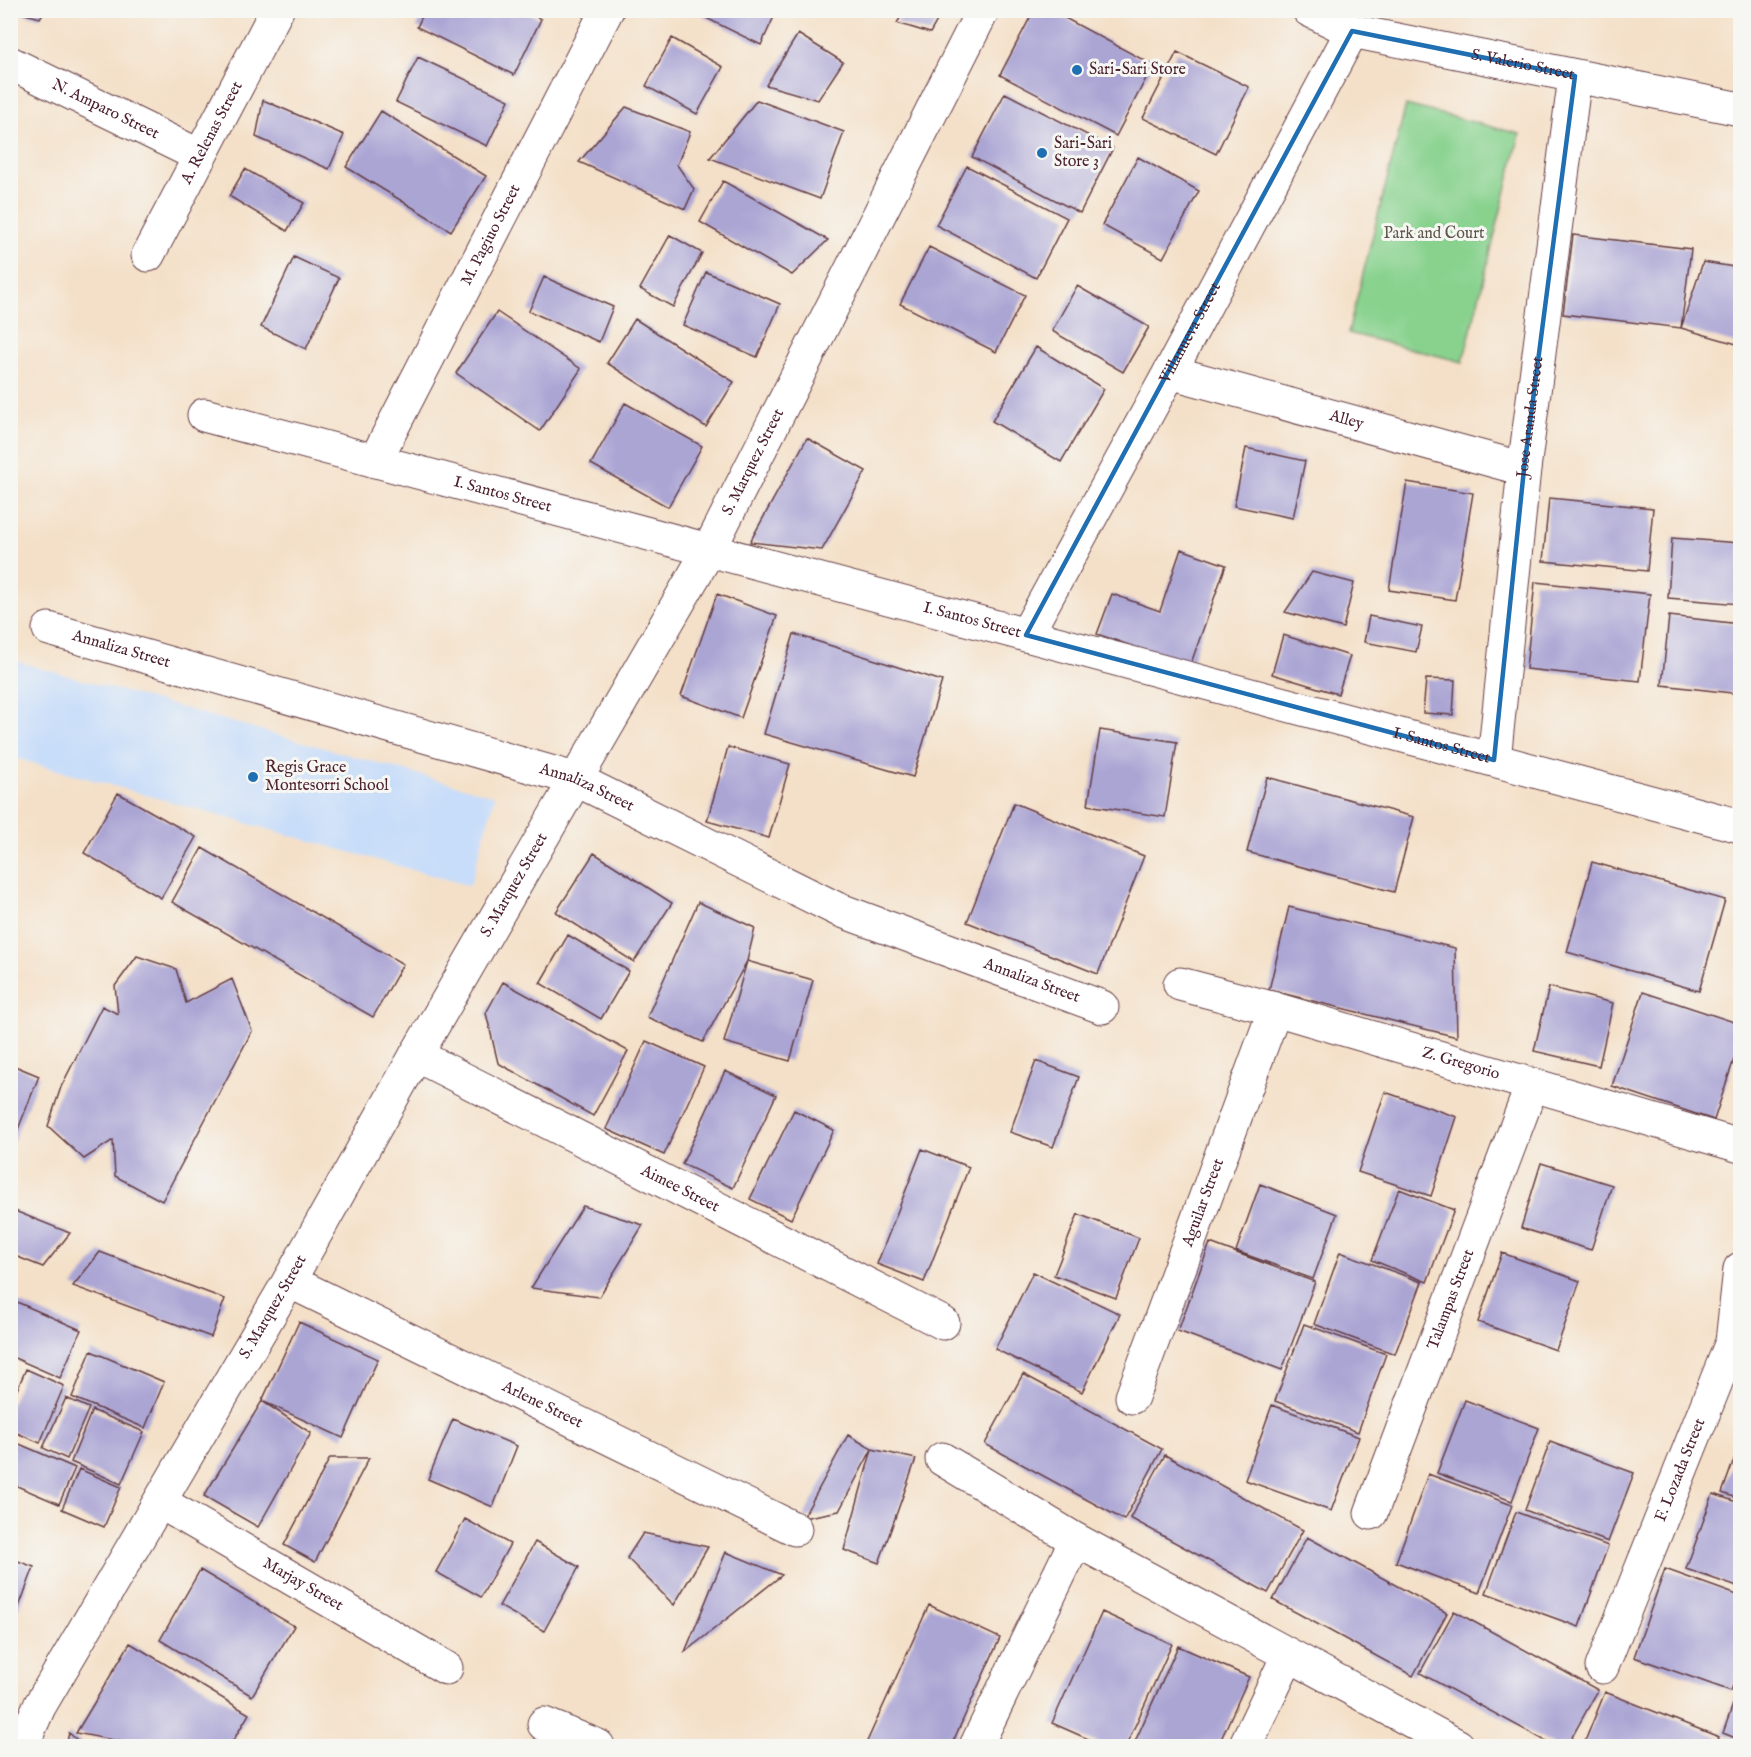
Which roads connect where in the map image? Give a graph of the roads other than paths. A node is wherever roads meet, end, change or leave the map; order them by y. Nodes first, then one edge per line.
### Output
1 (277, 10) edge
2 (607, 10) edge
3 (983, 10) edge
4 (1309, 10) edge
5 (1352, 32) junction
6 (10, 63) edge
7 (1575, 76) junction
8 (1740, 109) edge
9 (200, 156) junction
10 (148, 255) dead end
11 (1170, 372) junction
12 (204, 415) dead end
13 (375, 460) junction
14 (1524, 469) junction
15 (710, 550) junction
16 (49, 629) dead end
17 (1026, 635) junction
18 (1494, 760) junction
19 (575, 779) junction
20 (1740, 826) edge
21 (1180, 984) dead end
22 (1102, 1007) dead end
23 (1275, 1009) junction
24 (416, 1055) junction
25 (1532, 1084) junction
26 (1740, 1146) edge
27 (1740, 1269) edge
28 (289, 1281) junction
29 (943, 1323) dead end
30 (1132, 1397) dead end
31 (942, 1459) dead end
32 (160, 1502) junction
33 (1371, 1514) dead end
34 (795, 1528) dead end
35 (1076, 1540) junction
36 (1288, 1656) junction
37 (1602, 1667) dead end
38 (446, 1668) dead end
39 (544, 1724) dead end
40 (22, 1746) edge
41 (598, 1746) edge
42 (976, 1746) edge
43 (1245, 1746) edge
44 (1458, 1746) edge

1 - 9 street, A. Relenas Street
2 - 13 street, M. Pagiuo Street
3 - 15 street, S. Marquez Street
4 - 5 street, S. Valerio Street
5 - 7 street, S. Valerio Street
5 - 11 street, Villanueva Street
6 - 9 street, N. Amparo Street
7 - 8 street, S. Valerio Street
7 - 14 street, Jose Aranda Street
9 - 10 street, A. Relenas Street
11 - 14 street, Alley
11 - 17 street, Villanueva Street
12 - 13 street, I. Santos Street
13 - 15 street, I. Santos Street
14 - 18 street, Jose Aranda Street
15 - 17 street, I. Santos Street
15 - 19 street, S. Marquez Street
16 - 19 street, Annaliza Street
17 - 18 street, I. Santos Street
18 - 20 street, I. Santos Street
19 - 22 street, Annaliza Street
19 - 24 street, S. Marquez Street
21 - 23 street, Z. Gregorio
23 - 25 street, Z. Gregorio
23 - 30 street, Aguilar Street
24 - 28 street, S. Marquez Street
24 - 29 street, Aimee Street
25 - 26 street, Z. Gregorio
25 - 33 street, Talampas Street
27 - 37 street, F. Lozada Street
28 - 32 street, S. Marquez Street
28 - 34 street, Arlene Street
31 - 35 street
32 - 38 street, Marjay Street
32 - 40 street, S. Marquez Street
35 - 36 street
35 - 42 street
36 - 43 street
36 - 44 street
39 - 41 street

